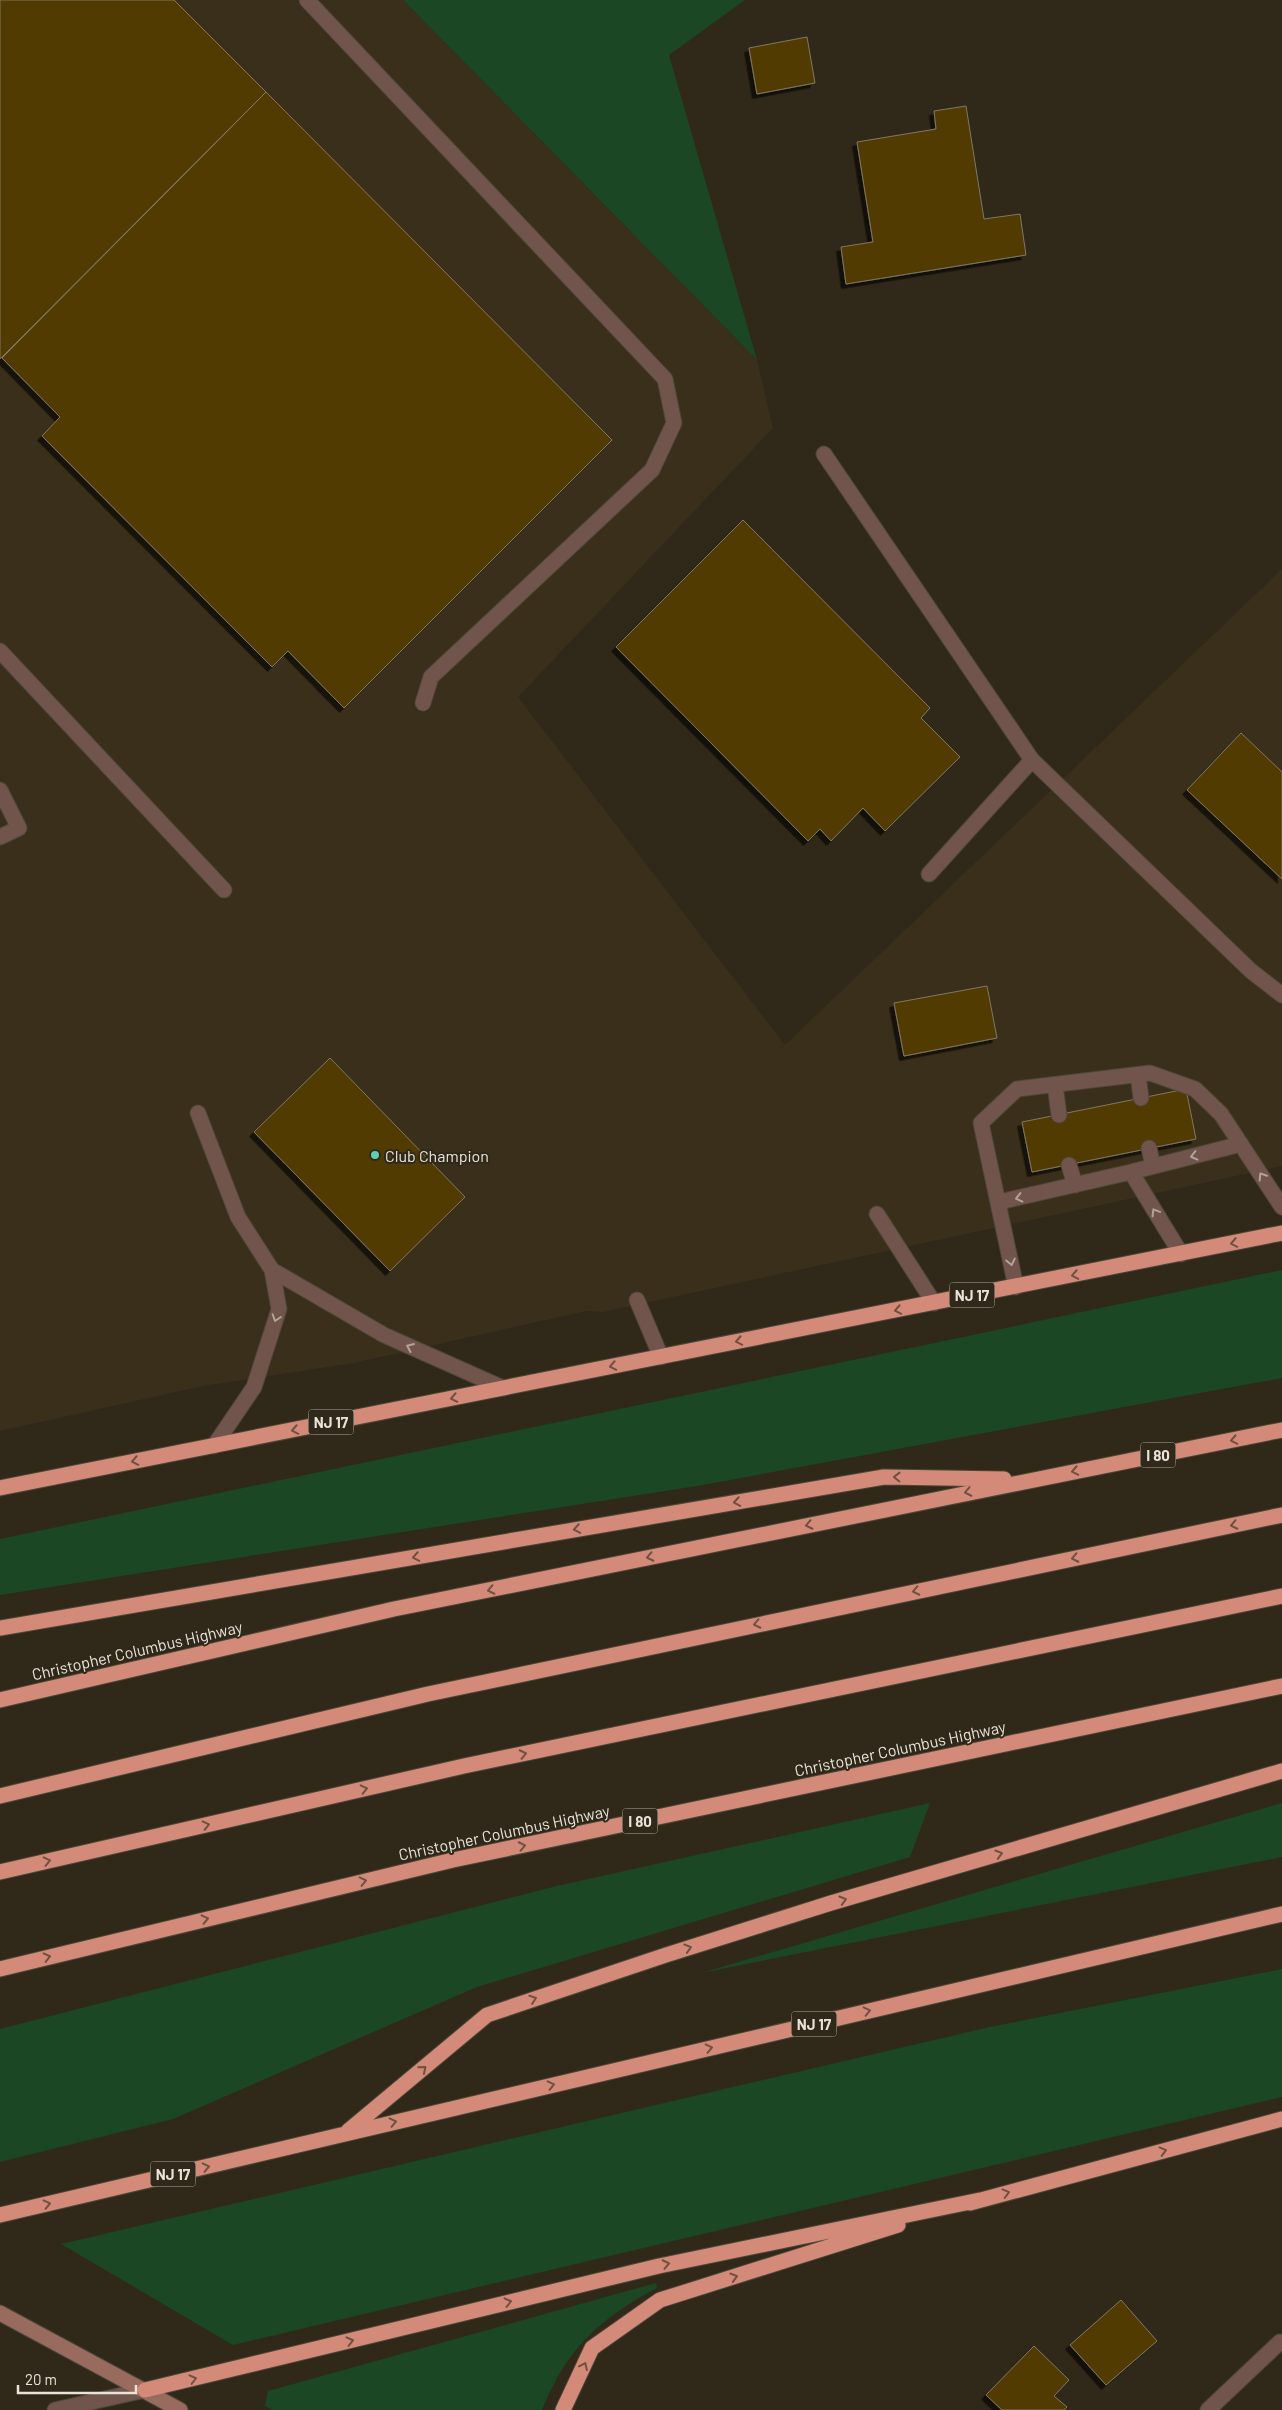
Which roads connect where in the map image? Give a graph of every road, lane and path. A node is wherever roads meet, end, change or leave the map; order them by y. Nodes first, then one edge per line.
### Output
1 (307, 0) edge
2 (824, 454) dead end
3 (0, 651) edge
4 (423, 703) dead end
5 (1032, 760) junction
6 (0, 790) edge
7 (0, 837) edge
8 (929, 874) dead end
9 (224, 890) dead end
10 (1282, 995) edge
11 (1138, 1075) junction
12 (1055, 1085) junction
13 (1141, 1098) dead end
14 (198, 1113) dead end
15 (1059, 1115) dead end
16 (1241, 1144) junction
17 (1149, 1148) dead end
18 (1069, 1165) dead end
19 (1153, 1166) junction
20 (1131, 1172) junction
21 (1075, 1185) junction
22 (999, 1202) junction
23 (1282, 1207) edge
24 (877, 1214) dead end
25 (1282, 1234) edge
26 (1181, 1254) junction
27 (272, 1270) junction
28 (1016, 1287) junction
29 (637, 1300) dead end
30 (934, 1303) junction
31 (661, 1357) junction
32 (503, 1388) junction
33 (1282, 1430) edge
34 (214, 1446) junction
35 (1033, 1479) junction
36 (0, 1488) edge
37 (1282, 1515) edge
38 (1282, 1596) edge
39 (0, 1628) edge
40 (1282, 1686) edge
41 (0, 1700) edge
42 (1282, 1771) edge
43 (0, 1796) edge
44 (0, 1872) edge
45 (1282, 1914) edge
46 (0, 1969) edge
47 (1282, 2119) edge
48 (345, 2134) junction
49 (980, 2200) junction
50 (0, 2215) edge
51 (0, 2313) edge
52 (1280, 2342) dead end
53 (145, 2390) junction
54 (55, 2410) edge
55 (180, 2410) edge
56 (563, 2410) edge
57 (1208, 2410) edge

1 - 4 street
2 - 5 street
3 - 9 street
5 - 8 street
5 - 10 street
6 - 7 street
11 - 12 street
11 - 13 street
11 - 16 street
12 - 15 street
12 - 22 street
14 - 27 street
16 -> 19 street
23 -> 16 street
17 - 19 street
18 - 21 street
19 - 20 street
20 - 21 street
26 -> 20 street
21 -> 22 street
22 -> 28 street
24 - 30 street
25 -> 26 highway, NJ 17
26 -> 28 highway, NJ 17
32 -> 27 street
27 -> 34 street
28 - 30 highway, NJ 17
29 - 31 street
30 -> 31 highway, NJ 17
31 -> 32 highway, NJ 17
32 -> 34 highway, NJ 17
33 -> 35 highway, Christopher Columbus Highway / I 80
34 -> 36 highway, NJ 17
35 -> 39 highway
35 -> 41 highway, Christopher Columbus Highway / I 80
37 -> 43 highway
44 -> 38 highway
46 -> 40 highway, Christopher Columbus Highway / I 80
48 -> 42 highway
48 -> 45 highway, NJ 17
49 -> 47 highway
50 -> 48 highway, NJ 17
53 -> 49 highway
56 -> 49 highway
51 - 53 street
52 - 57 street
53 - 54 street
53 - 55 street

